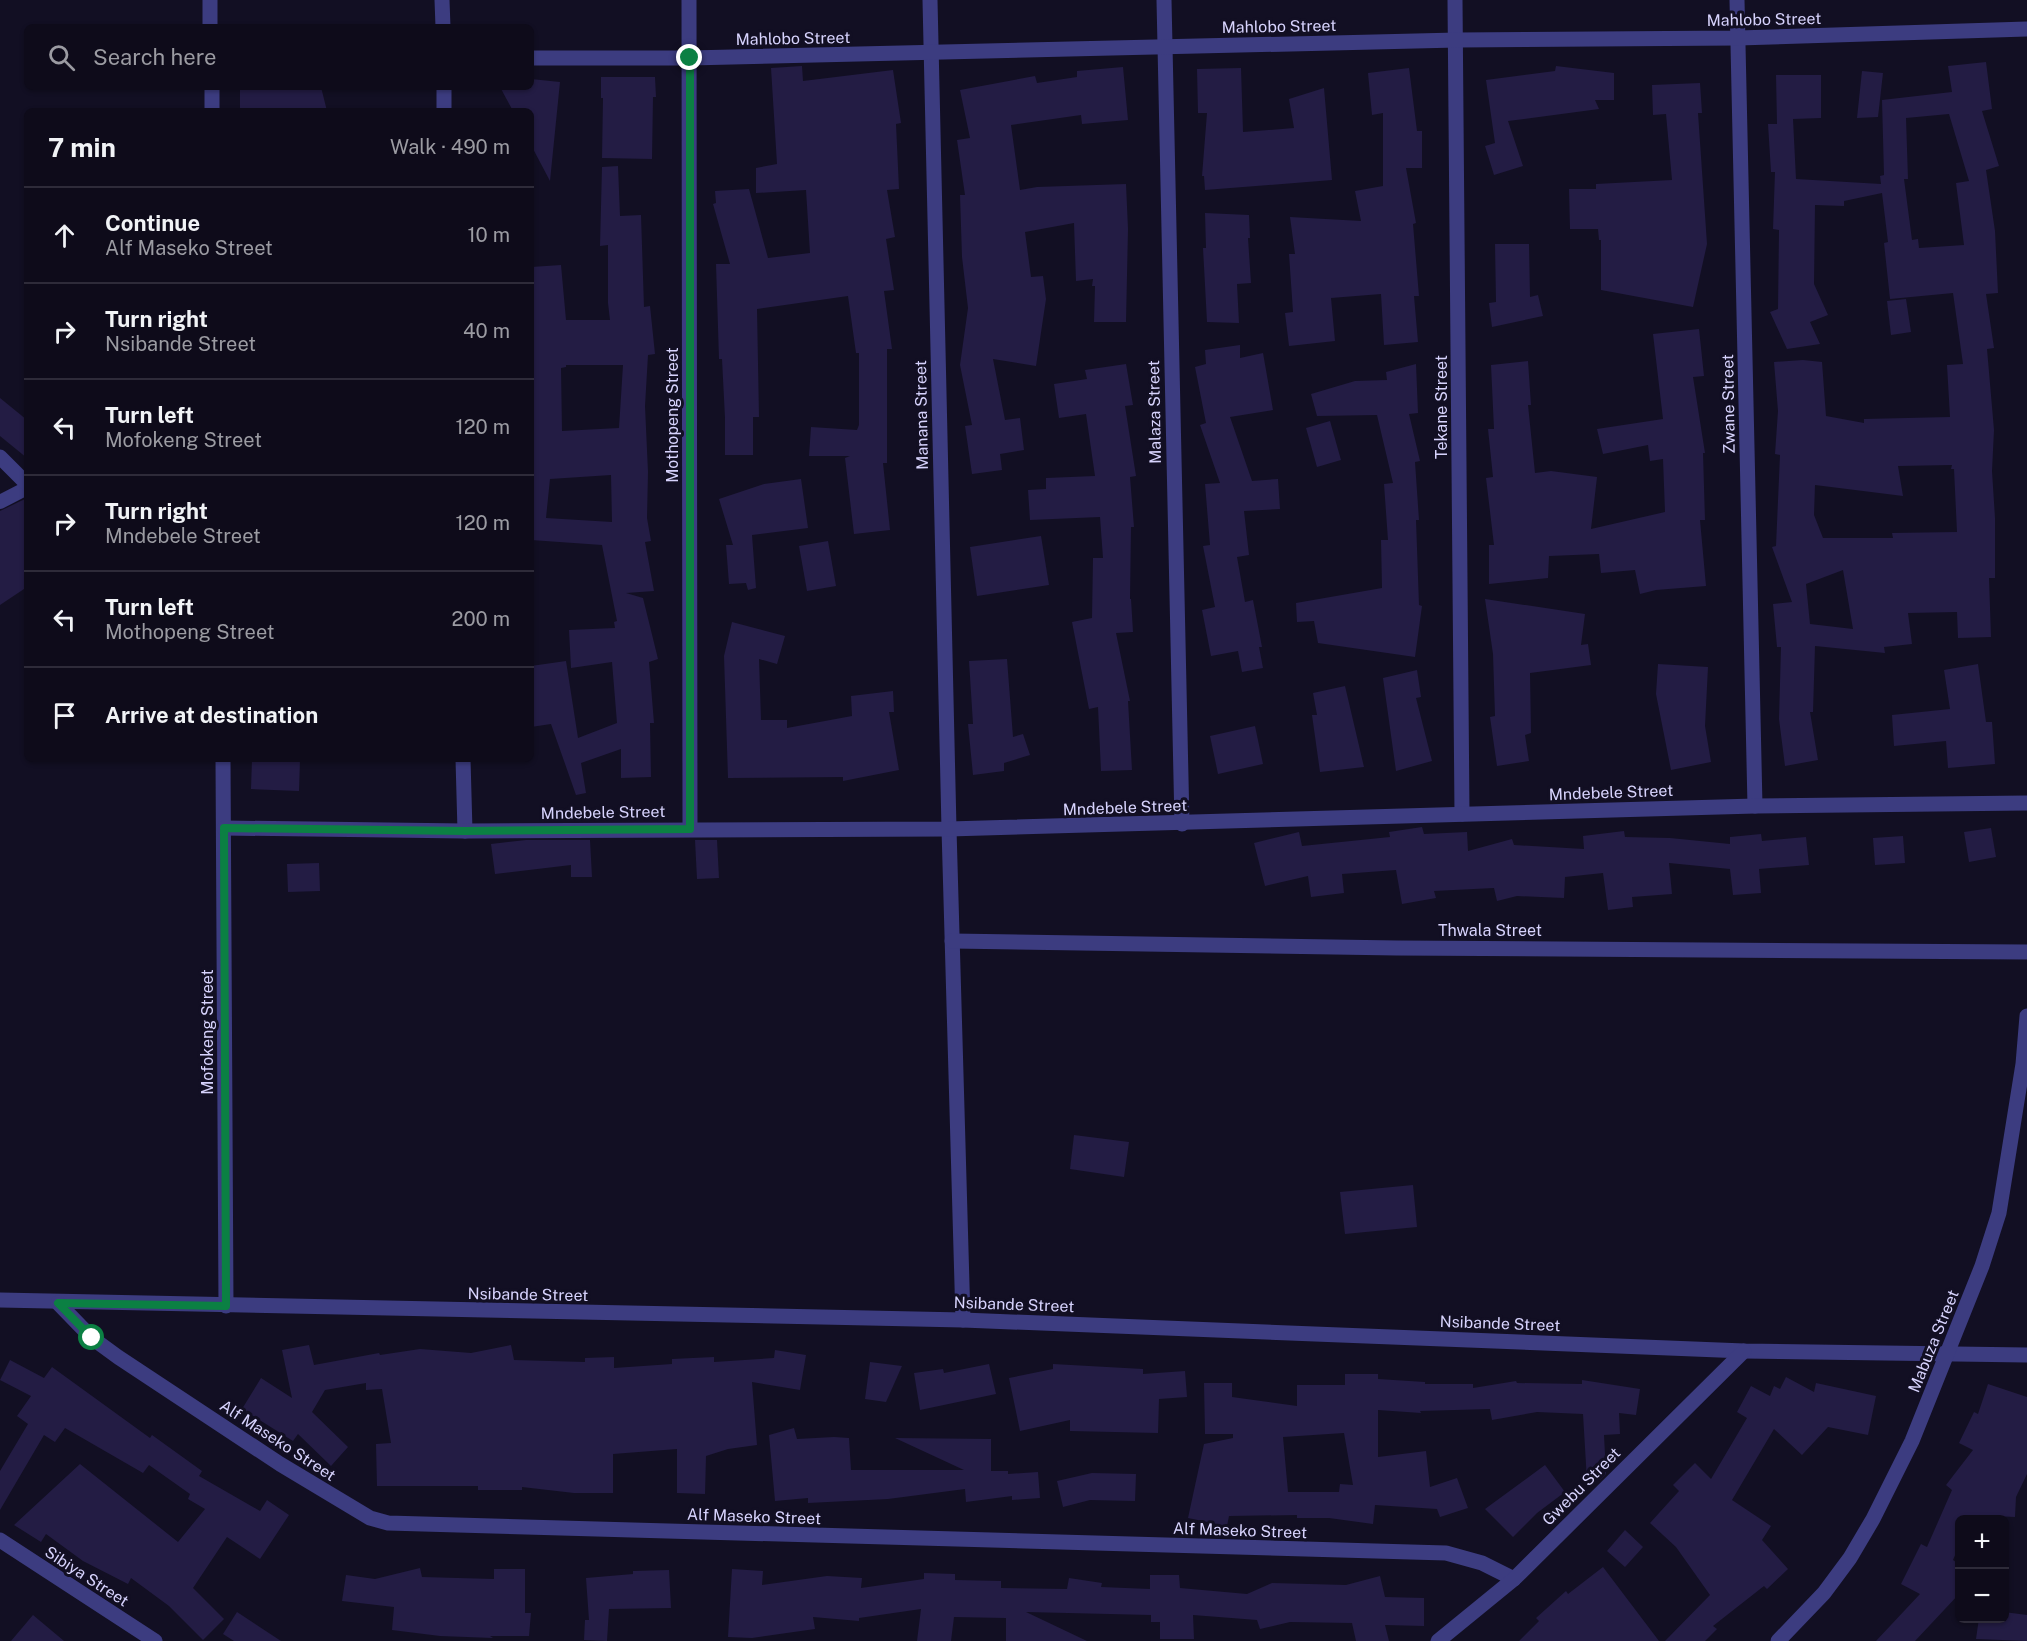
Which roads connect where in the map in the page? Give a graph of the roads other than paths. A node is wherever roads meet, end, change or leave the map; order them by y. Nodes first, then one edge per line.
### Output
1 (210, 0) edge
2 (442, 0) edge
3 (689, 0) edge
4 (930, 0) edge
5 (1164, 0) edge
6 (1455, 0) edge
7 (1737, 0) edge
8 (210, 24) edge
9 (442, 24) edge
10 (2027, 29) edge
11 (1738, 38) junction
12 (1457, 40) junction
13 (1164, 46) junction
14 (931, 53) junction
15 (534, 58) edge
16 (690, 58) junction
17 (212, 90) edge
18 (444, 90) edge
19 (212, 108) edge
20 (444, 108) edge
21 (0, 457) edge
22 (24, 483) edge
23 (24, 488) edge
24 (0, 502) edge
25 (223, 762) edge
26 (463, 762) edge
27 (2027, 803) edge
28 (1755, 807) junction
29 (1462, 814) junction
30 (1182, 824) junction
31 (224, 828) junction
32 (690, 829) junction
33 (949, 830) junction
34 (465, 831) junction
35 (952, 941) junction
36 (2027, 952) edge
37 (2027, 1016) edge
38 (0, 1300) edge
39 (58, 1303) junction
40 (226, 1306) junction
41 (963, 1320) junction
42 (1744, 1351) junction
43 (1947, 1353) junction
44 (2027, 1355) edge
45 (0, 1540) edge
46 (1514, 1579) junction
47 (155, 1641) edge
48 (1438, 1641) edge
49 (1778, 1641) edge

1 - 8 street
2 - 9 street
3 - 16 street, Mothopeng Street
4 - 14 street, Manana Street
5 - 13 street, Malaza Street
6 - 12 street, Tekane Street
7 - 11 street, Zwane Street
10 - 11 street, Mahlobo Street
11 - 12 street, Mahlobo Street
11 - 28 street, Zwane Street
12 - 13 street, Mahlobo Street
12 - 29 street, Tekane Street
13 - 14 street, Mahlobo Street
13 - 30 street, Malaza Street
14 - 16 street, Mahlobo Street
14 - 33 street, Manana Street
15 - 16 street, Mahlobo Street
16 - 32 street, Mothopeng Street
17 - 19 street
18 - 20 street
21 - 22 street
23 - 24 lane
25 - 31 street, Mofokeng Street
26 - 34 street
27 - 28 street, Mndebele Street
28 - 29 street, Mndebele Street
29 - 30 street, Mndebele Street
30 - 33 street, Mndebele Street
31 - 34 street, Mndebele Street
31 - 40 street, Mofokeng Street
32 - 33 street, Mndebele Street
32 - 34 street, Mndebele Street
33 - 35 street, Manana Street
35 - 36 street, Thwala Street
35 - 41 street, Manana Street
37 - 43 street, Mabuza Street
38 - 39 street, Nsibande Street
39 - 40 street, Nsibande Street
39 - 46 street, Alf Maseko Street
40 - 41 street, Nsibande Street
41 - 42 street, Nsibande Street
42 - 43 street, Nsibande Street
42 - 46 street, Gwebu Street
43 - 44 street, Nsibande Street
43 - 49 street, Mabuza Street
45 - 47 street, Sibiya Street
46 - 48 street, Gwebu Street

